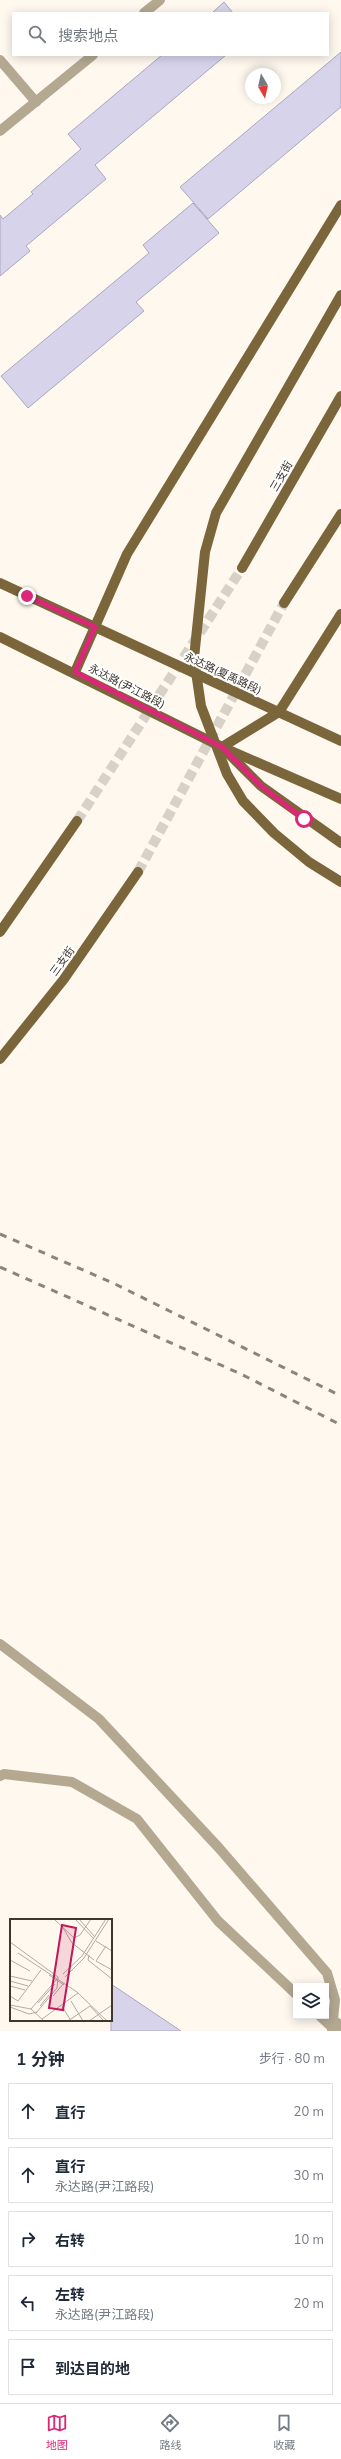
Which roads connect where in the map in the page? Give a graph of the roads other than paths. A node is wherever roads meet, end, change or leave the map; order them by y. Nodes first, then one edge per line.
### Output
1 (160, 0) edge
2 (145, 12) edge
3 (92, 56) edge
4 (0, 60) edge
5 (36, 102) junction
6 (0, 131) edge
7 (341, 205) edge
8 (341, 295) edge
9 (341, 396) edge
10 (341, 514) edge
11 (242, 568) tunnel mouth
12 (0, 583) edge
13 (284, 603) tunnel mouth
14 (341, 614) edge
15 (95, 627) junction
16 (0, 637) edge
17 (75, 672) junction
18 (279, 712) junction
19 (341, 741) edge
20 (222, 747) junction
21 (341, 799) edge
22 (77, 821) tunnel mouth
23 (341, 844) edge
24 (138, 872) tunnel mouth
25 (341, 882) edge
26 (0, 932) edge
27 (0, 1059) edge
28 (0, 1644) edge
29 (0, 1776) edge
30 (293, 1991) edge
31 (329, 2018) edge
32 (323, 2019) edge
33 (341, 2025) edge
34 (332, 2031) edge
35 (336, 2031) edge

1 - 2 street
3 - 5 street
4 - 5 street
5 - 6 street
7 - 15 main road
8 - 25 main road, bridge
9 - 11 main road, 三支街
10 - 13 main road
12 - 15 main road
14 - 18 main road
15 - 17 main road
15 - 18 main road, 永达路(夏禹路段)
16 - 17 main road, 永达路(尹江路段)
17 - 20 main road, 永达路(尹江路段)
18 - 19 main road, 永达路(夏禹路段)
18 - 20 main road
20 - 21 main road
20 - 23 main road
22 - 26 main road
24 - 27 main road, 三支街
28 - 34 street
29 - 30 street
31 - 33 street, bridge
32 - 35 street, bridge

